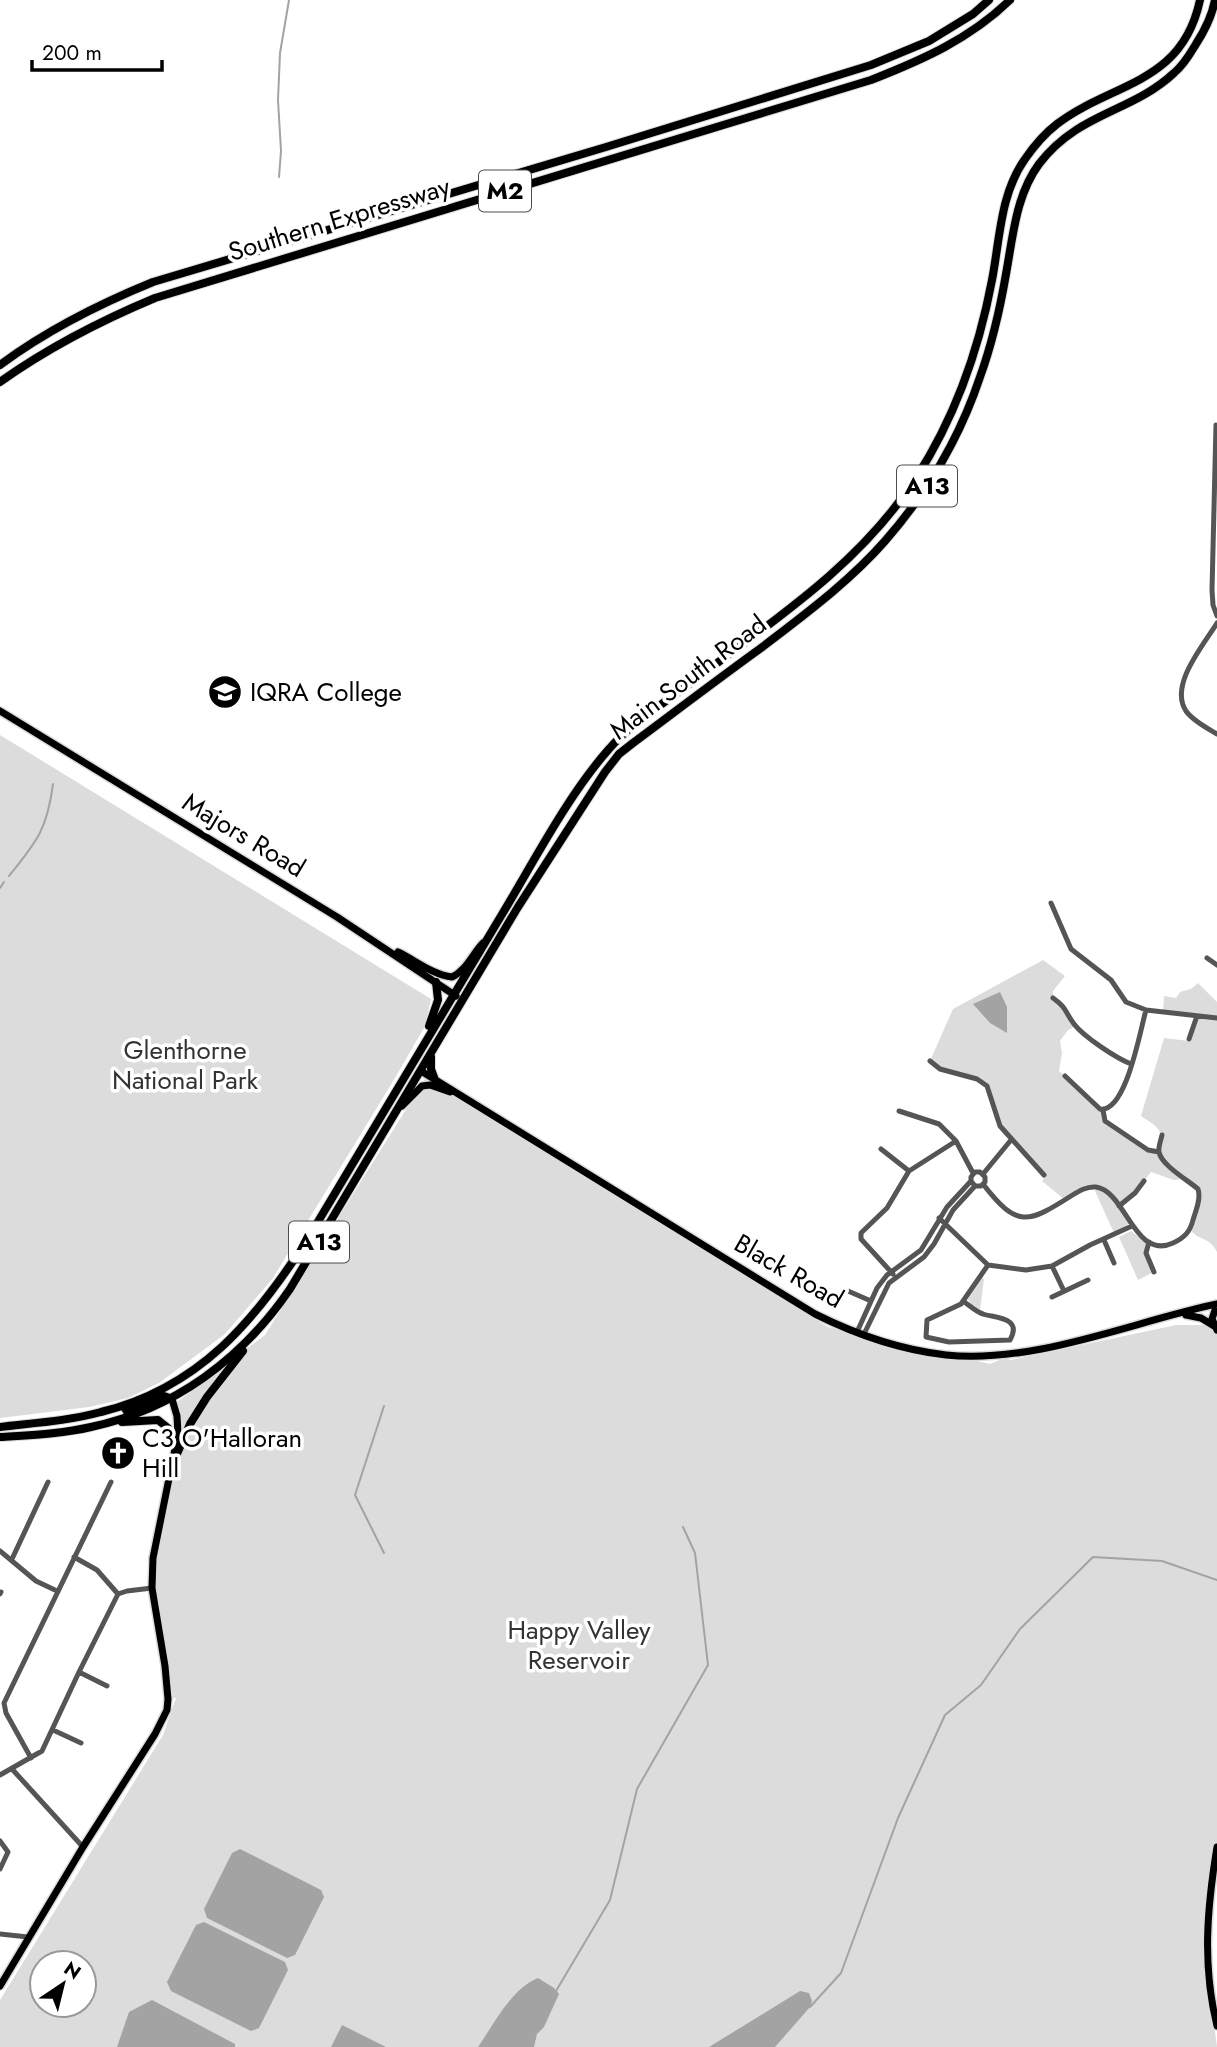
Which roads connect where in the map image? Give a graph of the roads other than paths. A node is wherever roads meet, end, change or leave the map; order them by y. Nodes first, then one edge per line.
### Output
1 (989, 0) edge
2 (1010, 0) edge
3 (1200, 0) edge
4 (1215, 4) edge
5 (0, 365) edge
6 (0, 382) edge
7 (1216, 425) edge
8 (833, 573) junction
9 (843, 584) junction
10 (1217, 616) edge
11 (1217, 623) edge
12 (0, 712) edge
13 (1217, 734) edge
14 (606, 772) junction
15 (566, 810) junction
16 (1051, 903) dead end
17 (488, 938) junction
18 (381, 945) junction
19 (1207, 958) dead end
20 (1217, 965) edge
21 (436, 982) junction
22 (454, 994) junction
23 (1053, 998) dead end
24 (463, 1000) junction
25 (1146, 1010) junction
26 (1197, 1016) junction
27 (1217, 1018) edge
28 (1189, 1039) dead end
29 (419, 1051) junction
30 (431, 1054) junction
31 (930, 1061) dead end
32 (1131, 1064) junction
33 (411, 1065) junction
34 (421, 1070) junction
35 (1065, 1076) dead end
36 (435, 1080) junction
37 (461, 1096) junction
38 (397, 1110) junction
39 (1103, 1110) junction
40 (899, 1111) dead end
41 (1162, 1135) dead end
42 (1012, 1140) junction
43 (956, 1141) junction
44 (881, 1149) dead end
45 (1159, 1152) junction
46 (909, 1171) junction
47 (973, 1173) junction
48 (983, 1174) junction
49 (1044, 1175) dead end
50 (1144, 1181) dead end
51 (973, 1183) junction
52 (983, 1184) junction
53 (1119, 1206) junction
54 (942, 1220) junction
55 (1132, 1226) junction
56 (1104, 1240) junction
57 (1149, 1242) junction
58 (1114, 1263) dead end
59 (988, 1265) junction
60 (1052, 1266) junction
61 (1154, 1272) dead end
62 (894, 1274) junction
63 (1088, 1280) dead end
64 (848, 1291) dead end
65 (1064, 1291) junction
66 (1052, 1297) dead end
67 (871, 1301) junction
68 (963, 1301) junction
69 (1217, 1304) edge
70 (1179, 1314) junction
71 (1216, 1328) edge
72 (860, 1333) junction
73 (255, 1335) junction
74 (171, 1383) junction
75 (172, 1399) junction
76 (92, 1415) junction
77 (112, 1422) junction
78 (0, 1426) edge
79 (0, 1437) edge
80 (176, 1445) junction
81 (174, 1461) junction
82 (48, 1482) dead end
83 (111, 1482) dead end
84 (0, 1550) edge
85 (74, 1557) junction
86 (12, 1559) junction
87 (152, 1588) junction
88 (57, 1591) junction
89 (118, 1594) junction
90 (79, 1672) junction
91 (107, 1686) dead end
92 (0, 1688) edge
93 (10, 1689) junction
94 (52, 1730) junction
95 (82, 1743) dead end
96 (31, 1758) junction
97 (12, 1769) junction
98 (0, 1775) edge
99 (0, 1841) edge
100 (83, 1847) junction
101 (1217, 1847) edge
102 (0, 1868) edge
103 (0, 1934) edge
104 (28, 1937) junction
105 (0, 1986) edge
106 (1217, 2026) edge

1 - 5 highway, Southern Expressway / M2
2 - 6 highway, Southern Expressway / M2
3 - 8 highway, Main South Road / A13
4 - 9 highway, Main South Road / A13
7 - 10 street
8 - 9 highway
8 - 15 highway, Main South Road / A13
9 - 14 highway, Main South Road / A13
11 - 13 street
12 - 18 main road, Majors Road
14 - 15 highway
14 - 24 highway, Main South Road / A13
15 - 17 highway, Main South Road / A13
16 - 25 street
17 - 18 main road, A13
17 - 22 highway, Main South Road / A13
18 - 21 main road, Majors Road
19 - 20 street
21 - 22 main road, Majors Road
21 - 29 highway, A13
22 - 24 main road, Majors Road
22 - 29 highway, Main South Road / A13
23 - 32 street
24 - 30 highway, Main South Road / A13
25 - 26 street
25 - 32 street
26 - 27 street
26 - 28 street
29 - 33 highway, Main South Road / A13
30 - 34 highway, Main South Road / A13
30 - 36 highway
31 - 42 street
32 - 39 street
33 - 34 highway
33 - 74 highway, Main South Road / A13
34 - 36 main road, Black Road
34 - 38 highway, Main South Road / A13
35 - 39 street
36 - 37 main road, Black Road
37 - 38 main road, A13
37 - 72 main road, Black Road
38 - 73 highway, Main South Road / A13
39 - 45 street
40 - 43 street
41 - 45 street
42 - 48 street
42 - 49 street
43 - 46 street
43 - 47 street
44 - 46 street
45 - 57 street
46 - 62 street
47 - 48 street
47 - 51 street
48 - 52 street
50 - 53 street
51 - 52 street
51 - 54 street
52 - 53 street
53 - 55 street
54 - 59 street
54 - 62 street
55 - 56 street
55 - 57 street
56 - 58 street
56 - 60 street
57 - 61 street
59 - 60 street
59 - 68 street
60 - 65 street
62 - 67 street
62 - 72 street
63 - 65 street
64 - 67 street
65 - 66 street
67 - 72 street
68 - 68 street
69 - 70 main road, Black Road
69 - 71 main road
70 - 71 main road
70 - 72 main road, Black Road
73 - 75 highway, Main South Road / A13
73 - 81 highway
74 - 75 highway
74 - 76 highway, Main South Road / A13
75 - 76 highway
75 - 77 highway, Main South Road / A13
75 - 80 main road
76 - 78 highway, Main South Road / A13
77 - 79 highway, Main South Road / A13
77 - 80 highway
80 - 81 main road
81 - 87 main road
82 - 86 street
83 - 85 street
84 - 86 street
85 - 88 street
85 - 89 street
86 - 88 street
87 - 89 street
87 - 100 main road
88 - 93 street
89 - 90 street
90 - 91 street
90 - 94 street
92 - 93 street
93 - 96 street
94 - 95 street
94 - 96 street
96 - 97 street
97 - 98 street
97 - 100 street
99 - 102 street
100 - 104 main road
101 - 106 main road
103 - 104 street
104 - 105 main road

